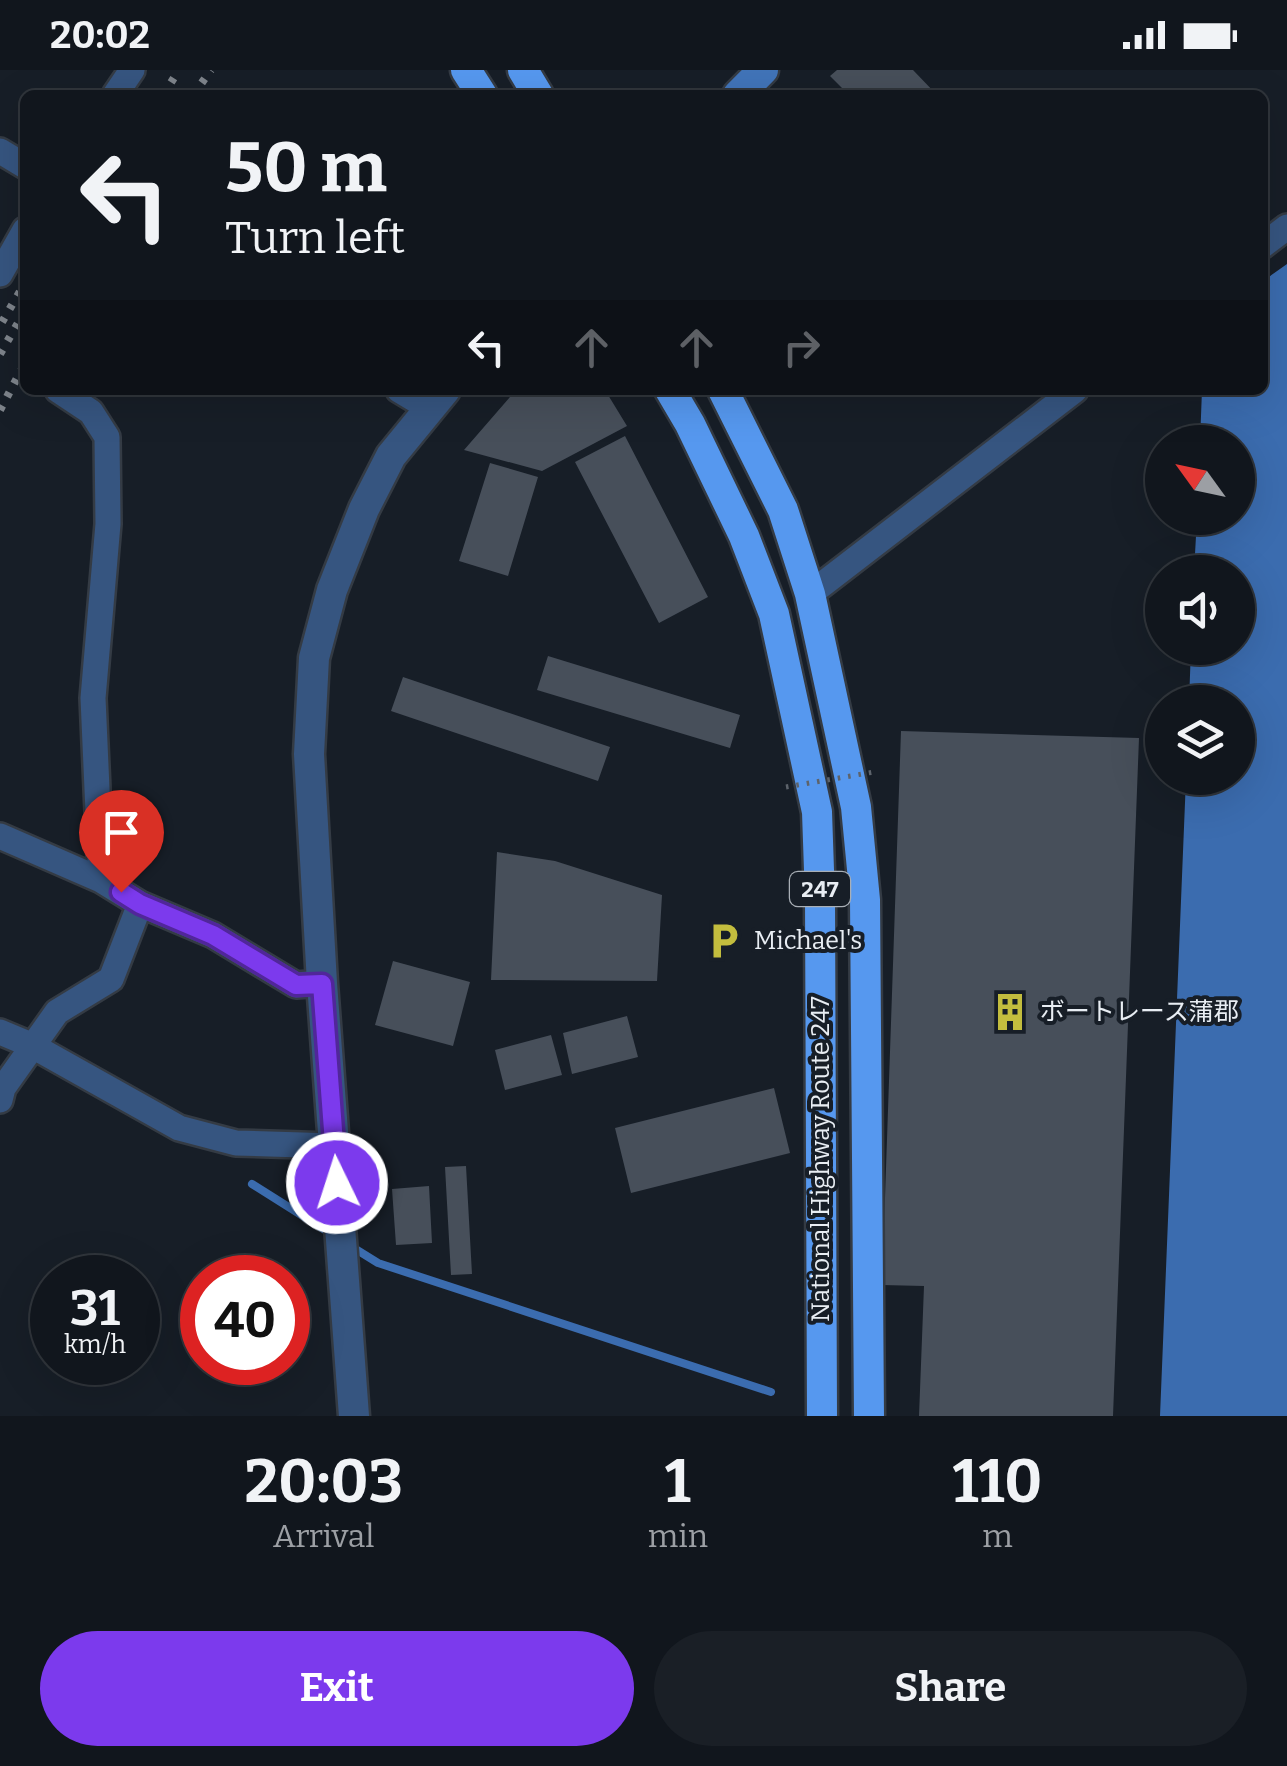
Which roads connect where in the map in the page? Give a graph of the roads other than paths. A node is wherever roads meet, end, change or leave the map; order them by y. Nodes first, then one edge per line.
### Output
1 (762, 70) edge
2 (743, 90) edge
3 (20, 239) edge
4 (0, 274) edge
5 (66, 395) edge
6 (673, 395) edge
7 (725, 395) edge
8 (1069, 395) edge
9 (437, 399) edge
10 (810, 594) junction
11 (0, 836) edge
12 (102, 880) junction
13 (140, 904) junction
14 (322, 984) junction
15 (0, 1032) edge
16 (32, 1045) junction
17 (0, 1100) edge
18 (334, 1146) junction
19 (354, 1416) edge
20 (822, 1416) edge
21 (869, 1416) edge

1 - 2 main road
3 - 4 street
5 - 12 street
6 - 20 highway, National Highway Route 247 / 247
7 - 10 highway, National Highway Route 247 / 247
8 - 10 street
9 - 14 street
10 - 21 highway, National Highway Route 247 / 247
11 - 12 street
12 - 13 street
13 - 14 street
13 - 16 street
14 - 18 street
15 - 16 street
16 - 17 street
16 - 18 street
18 - 19 street

